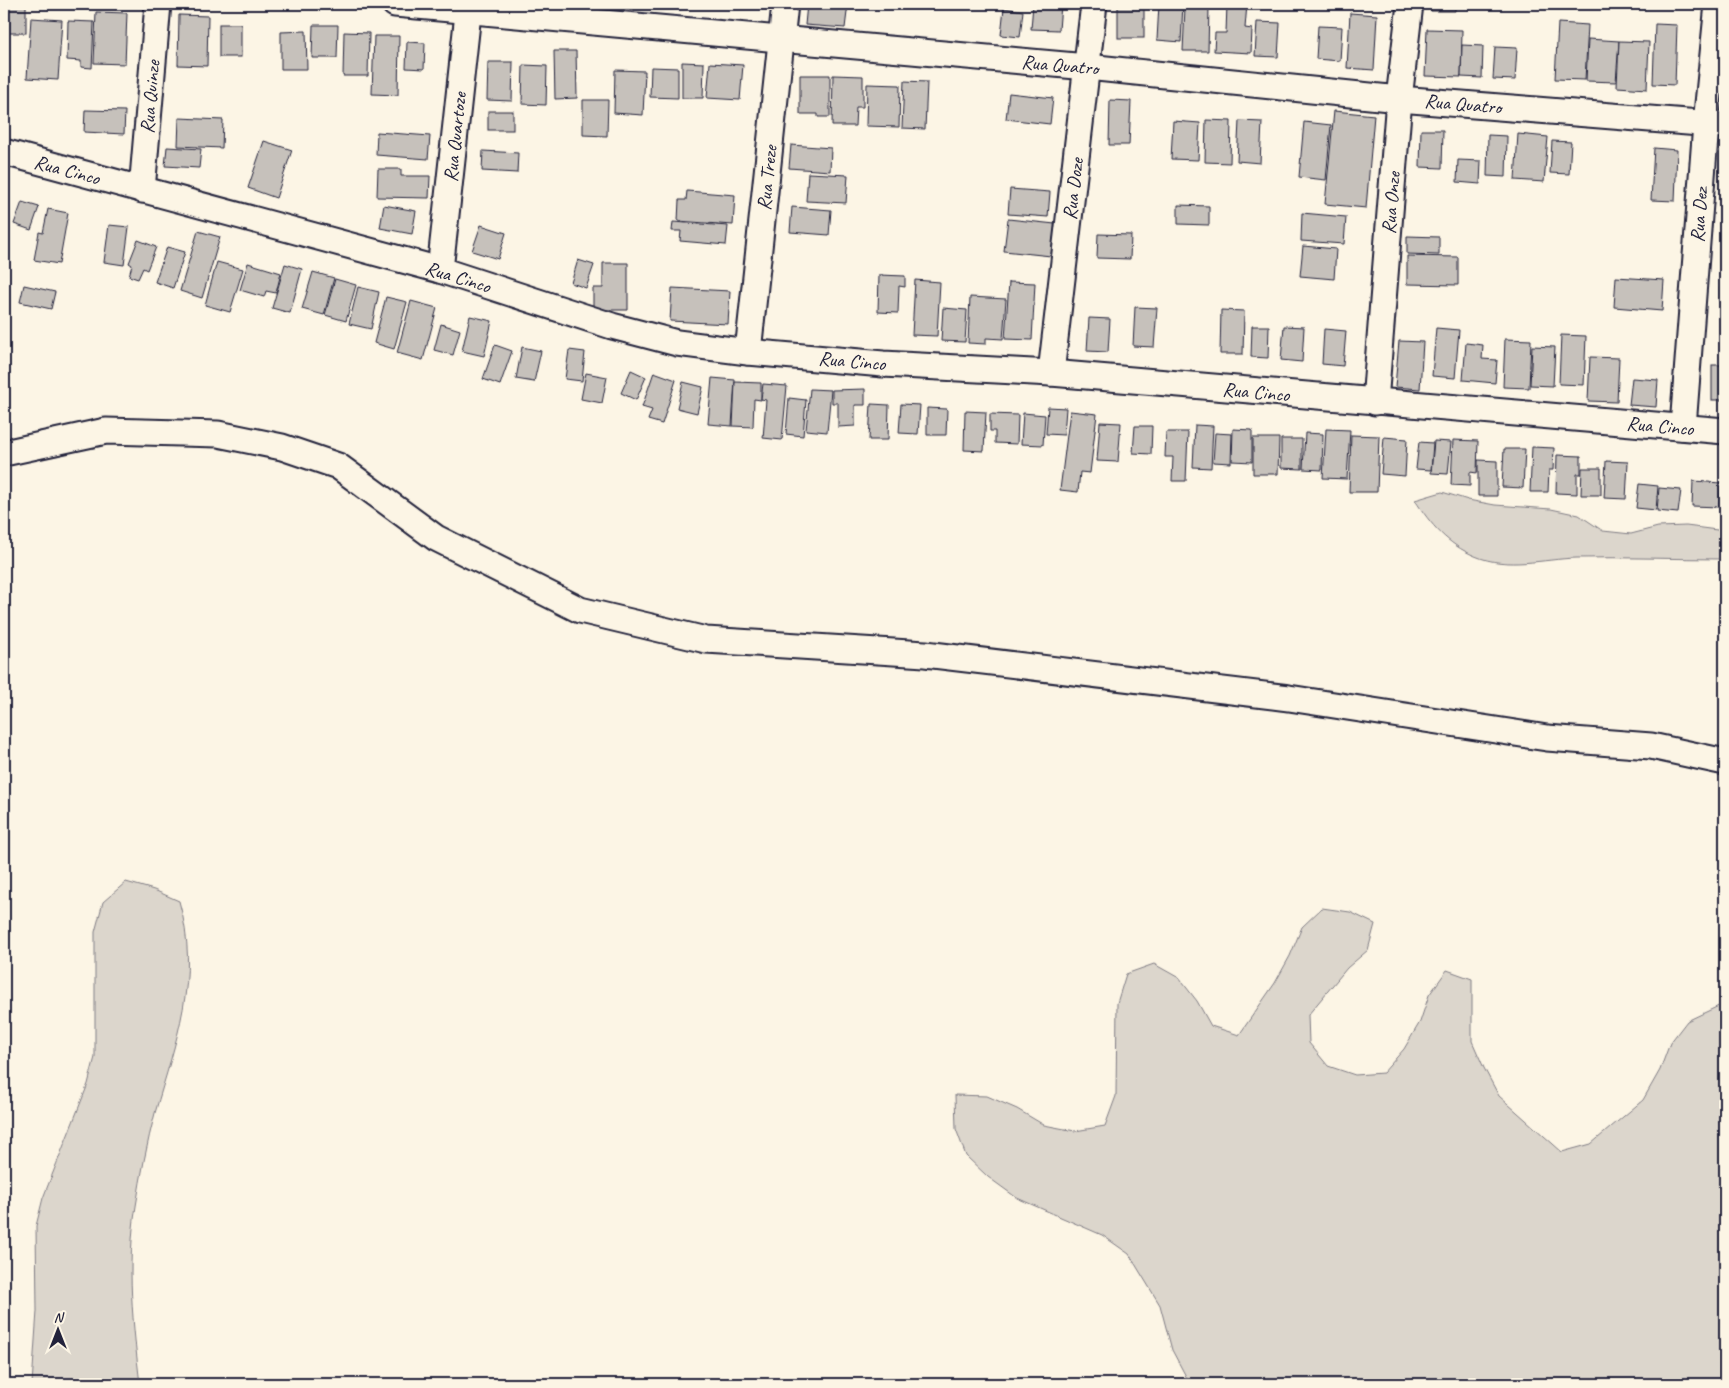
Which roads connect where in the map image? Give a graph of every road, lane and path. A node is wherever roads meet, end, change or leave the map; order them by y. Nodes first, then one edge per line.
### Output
1 (158, 4) edge
2 (395, 4) edge
3 (785, 4) edge
4 (1094, 4) edge
5 (1410, 4) edge
6 (1718, 4) edge
7 (469, 7) edge
8 (782, 39) junction
9 (1087, 67) junction
10 (1399, 99) junction
11 (1716, 125) edge
12 (4, 152) edge
13 (142, 190) junction
14 (440, 270) junction
15 (748, 352) junction
16 (1051, 373) junction
17 (1375, 402) junction
18 (1683, 428) junction
19 (1725, 431) edge
20 (4, 453) edge
21 (1725, 762) edge

1 - 13 street, Rua Quinze
2 - 7 street, Rua Quatro
3 - 8 street, Rua Treze
4 - 9 street, Rua Doze
5 - 10 street, Rua Onze
6 - 11 street, Rua Dez
7 - 8 street, Rua Quatro
7 - 14 street, Rua Quartoze
8 - 9 street, Rua Quatro
8 - 15 street, Rua Treze
9 - 10 street, Rua Quatro
9 - 16 street, Rua Doze
10 - 11 street, Rua Quatro
10 - 17 street, Rua Onze
11 - 18 street, Rua Dez
12 - 13 street, Rua Cinco
13 - 14 street, Rua Cinco
14 - 15 street, Rua Cinco
15 - 16 street, Rua Cinco
16 - 17 street, Rua Cinco
17 - 18 street, Rua Cinco
18 - 19 street, Rua Cinco
20 - 21 street

